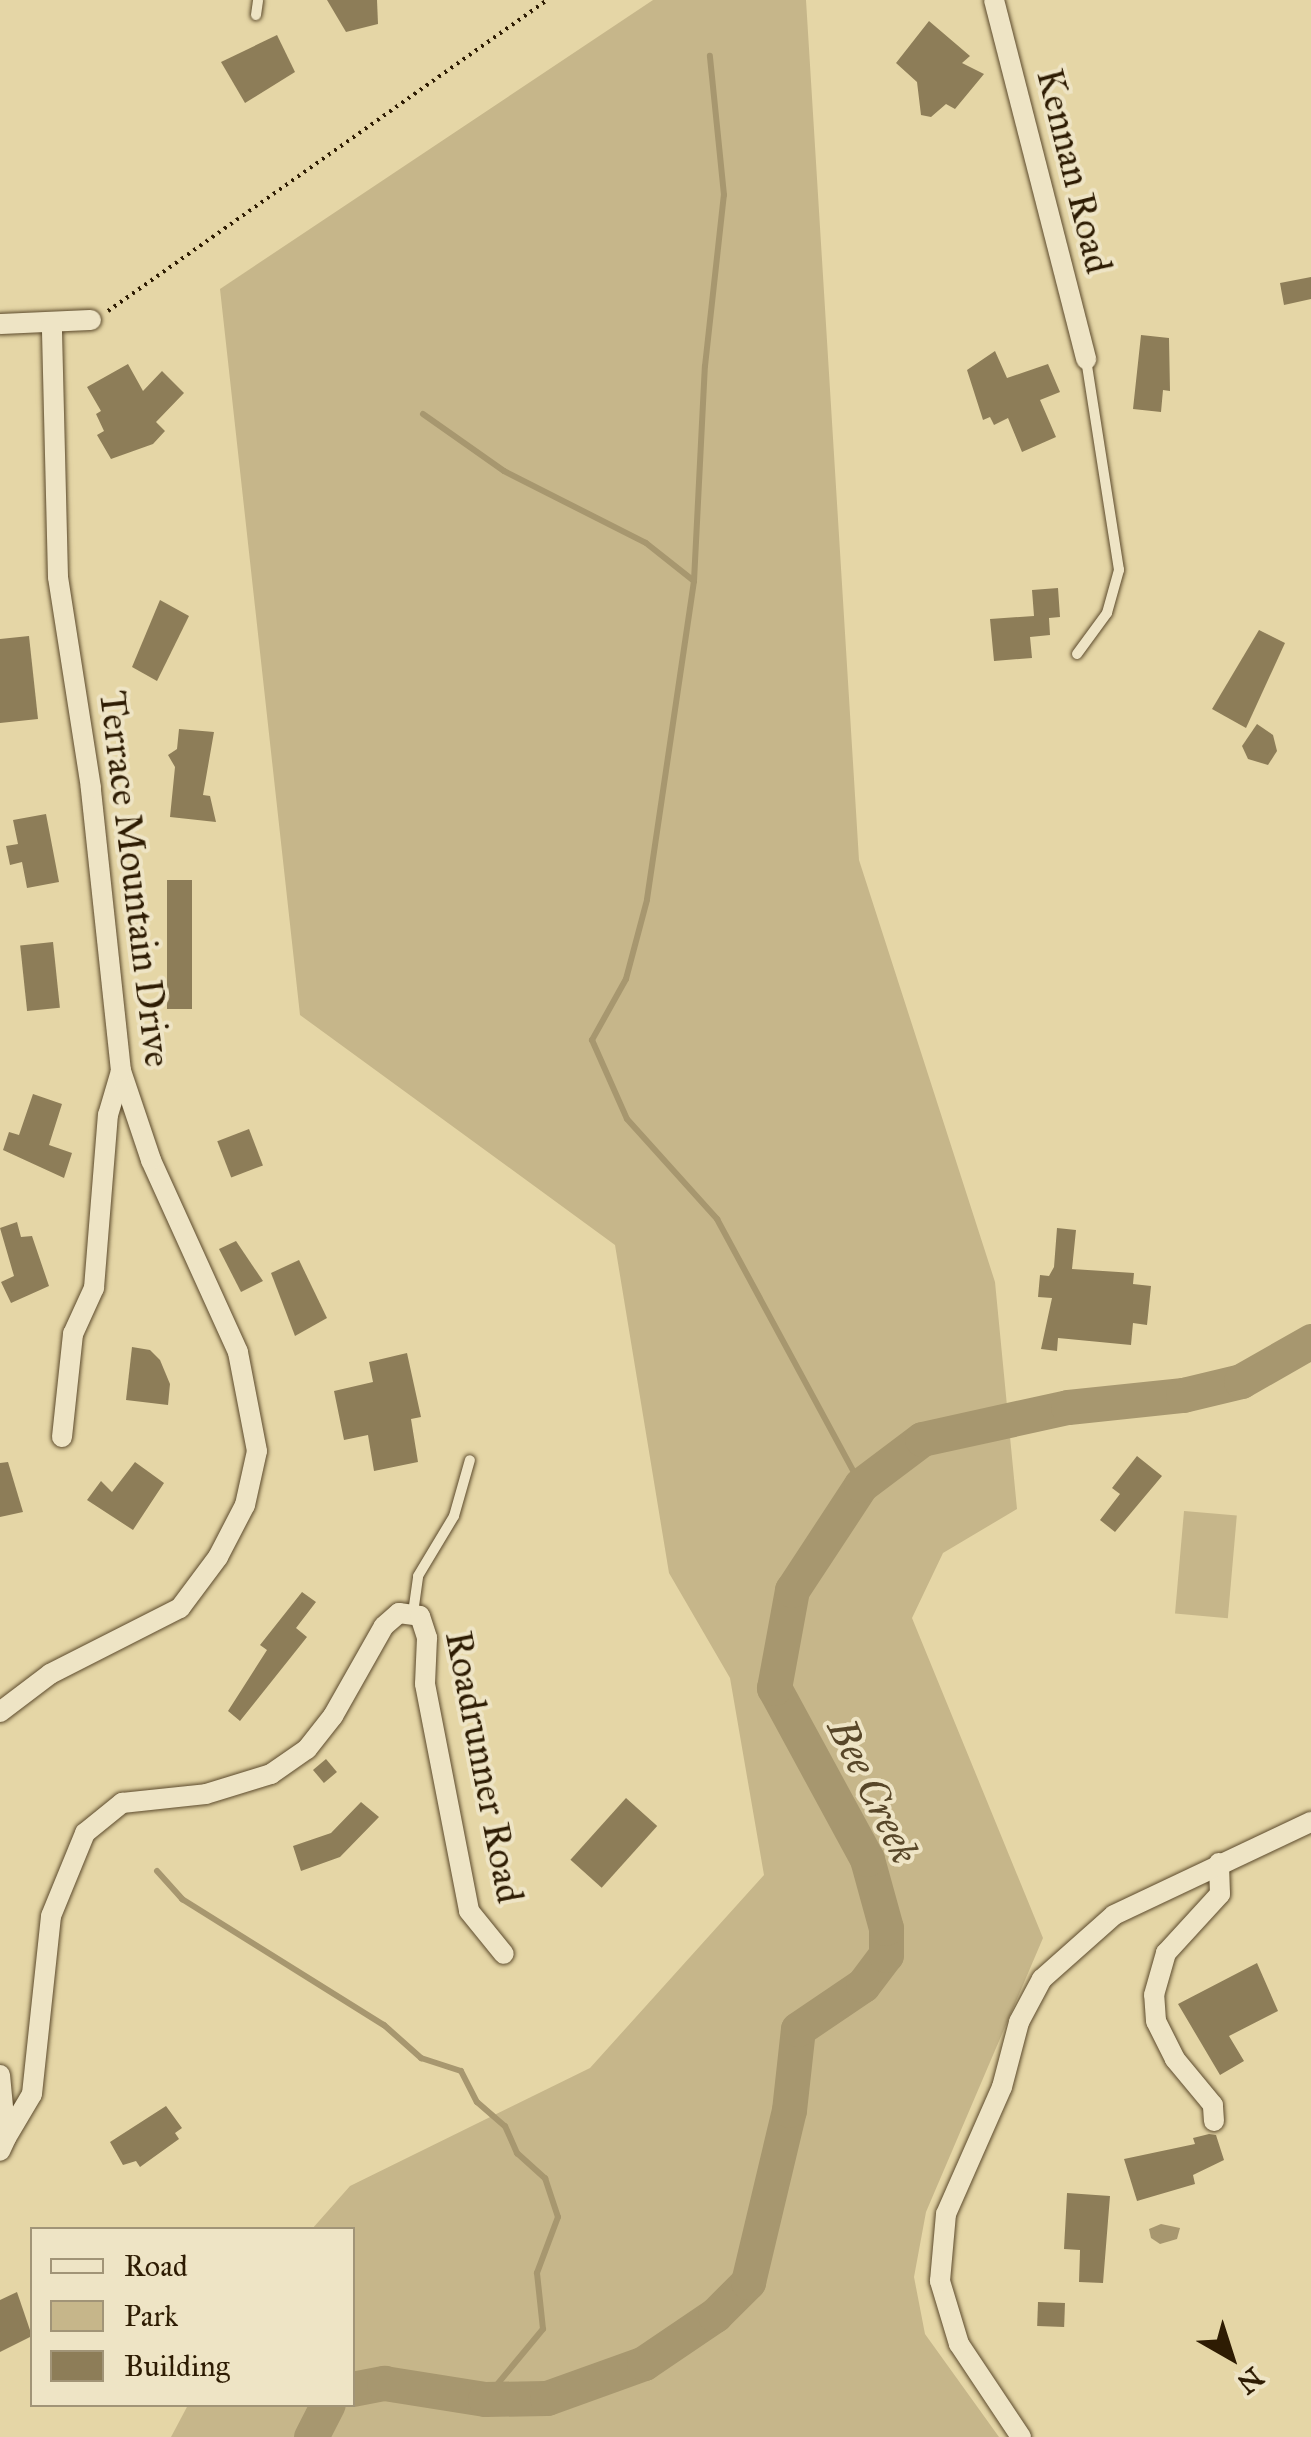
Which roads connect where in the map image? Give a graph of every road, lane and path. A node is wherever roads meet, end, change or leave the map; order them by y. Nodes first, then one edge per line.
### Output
1 (258, 0) edge
2 (547, 0) edge
3 (994, 0) edge
4 (256, 14) dead end
5 (91, 320) joint
6 (0, 324) edge
7 (52, 326) junction
8 (1086, 359) joint
9 (1076, 654) dead end
10 (121, 1071) junction
11 (62, 1436) dead end
12 (470, 1460) dead end
13 (413, 1612) junction
14 (0, 1712) edge
15 (1311, 1822) edge
16 (1219, 1864) junction
17 (504, 1954) dead end
18 (0, 2076) edge
19 (1214, 2121) dead end
20 (3, 2144) edge
21 (1021, 2437) edge

1 - 4 lane
2 - 5 path
3 - 8 street, Kennan Road
5 - 7 street
6 - 7 street
7 - 10 street, Terrace Mountain Drive
8 - 9 lane
10 - 11 street
10 - 14 street, Terrace Mountain Drive
12 - 13 lane
13 - 17 street, Roadrunner Road
13 - 20 street, Roadrunner Road
15 - 16 street
16 - 19 street
16 - 21 street
18 - 20 street

